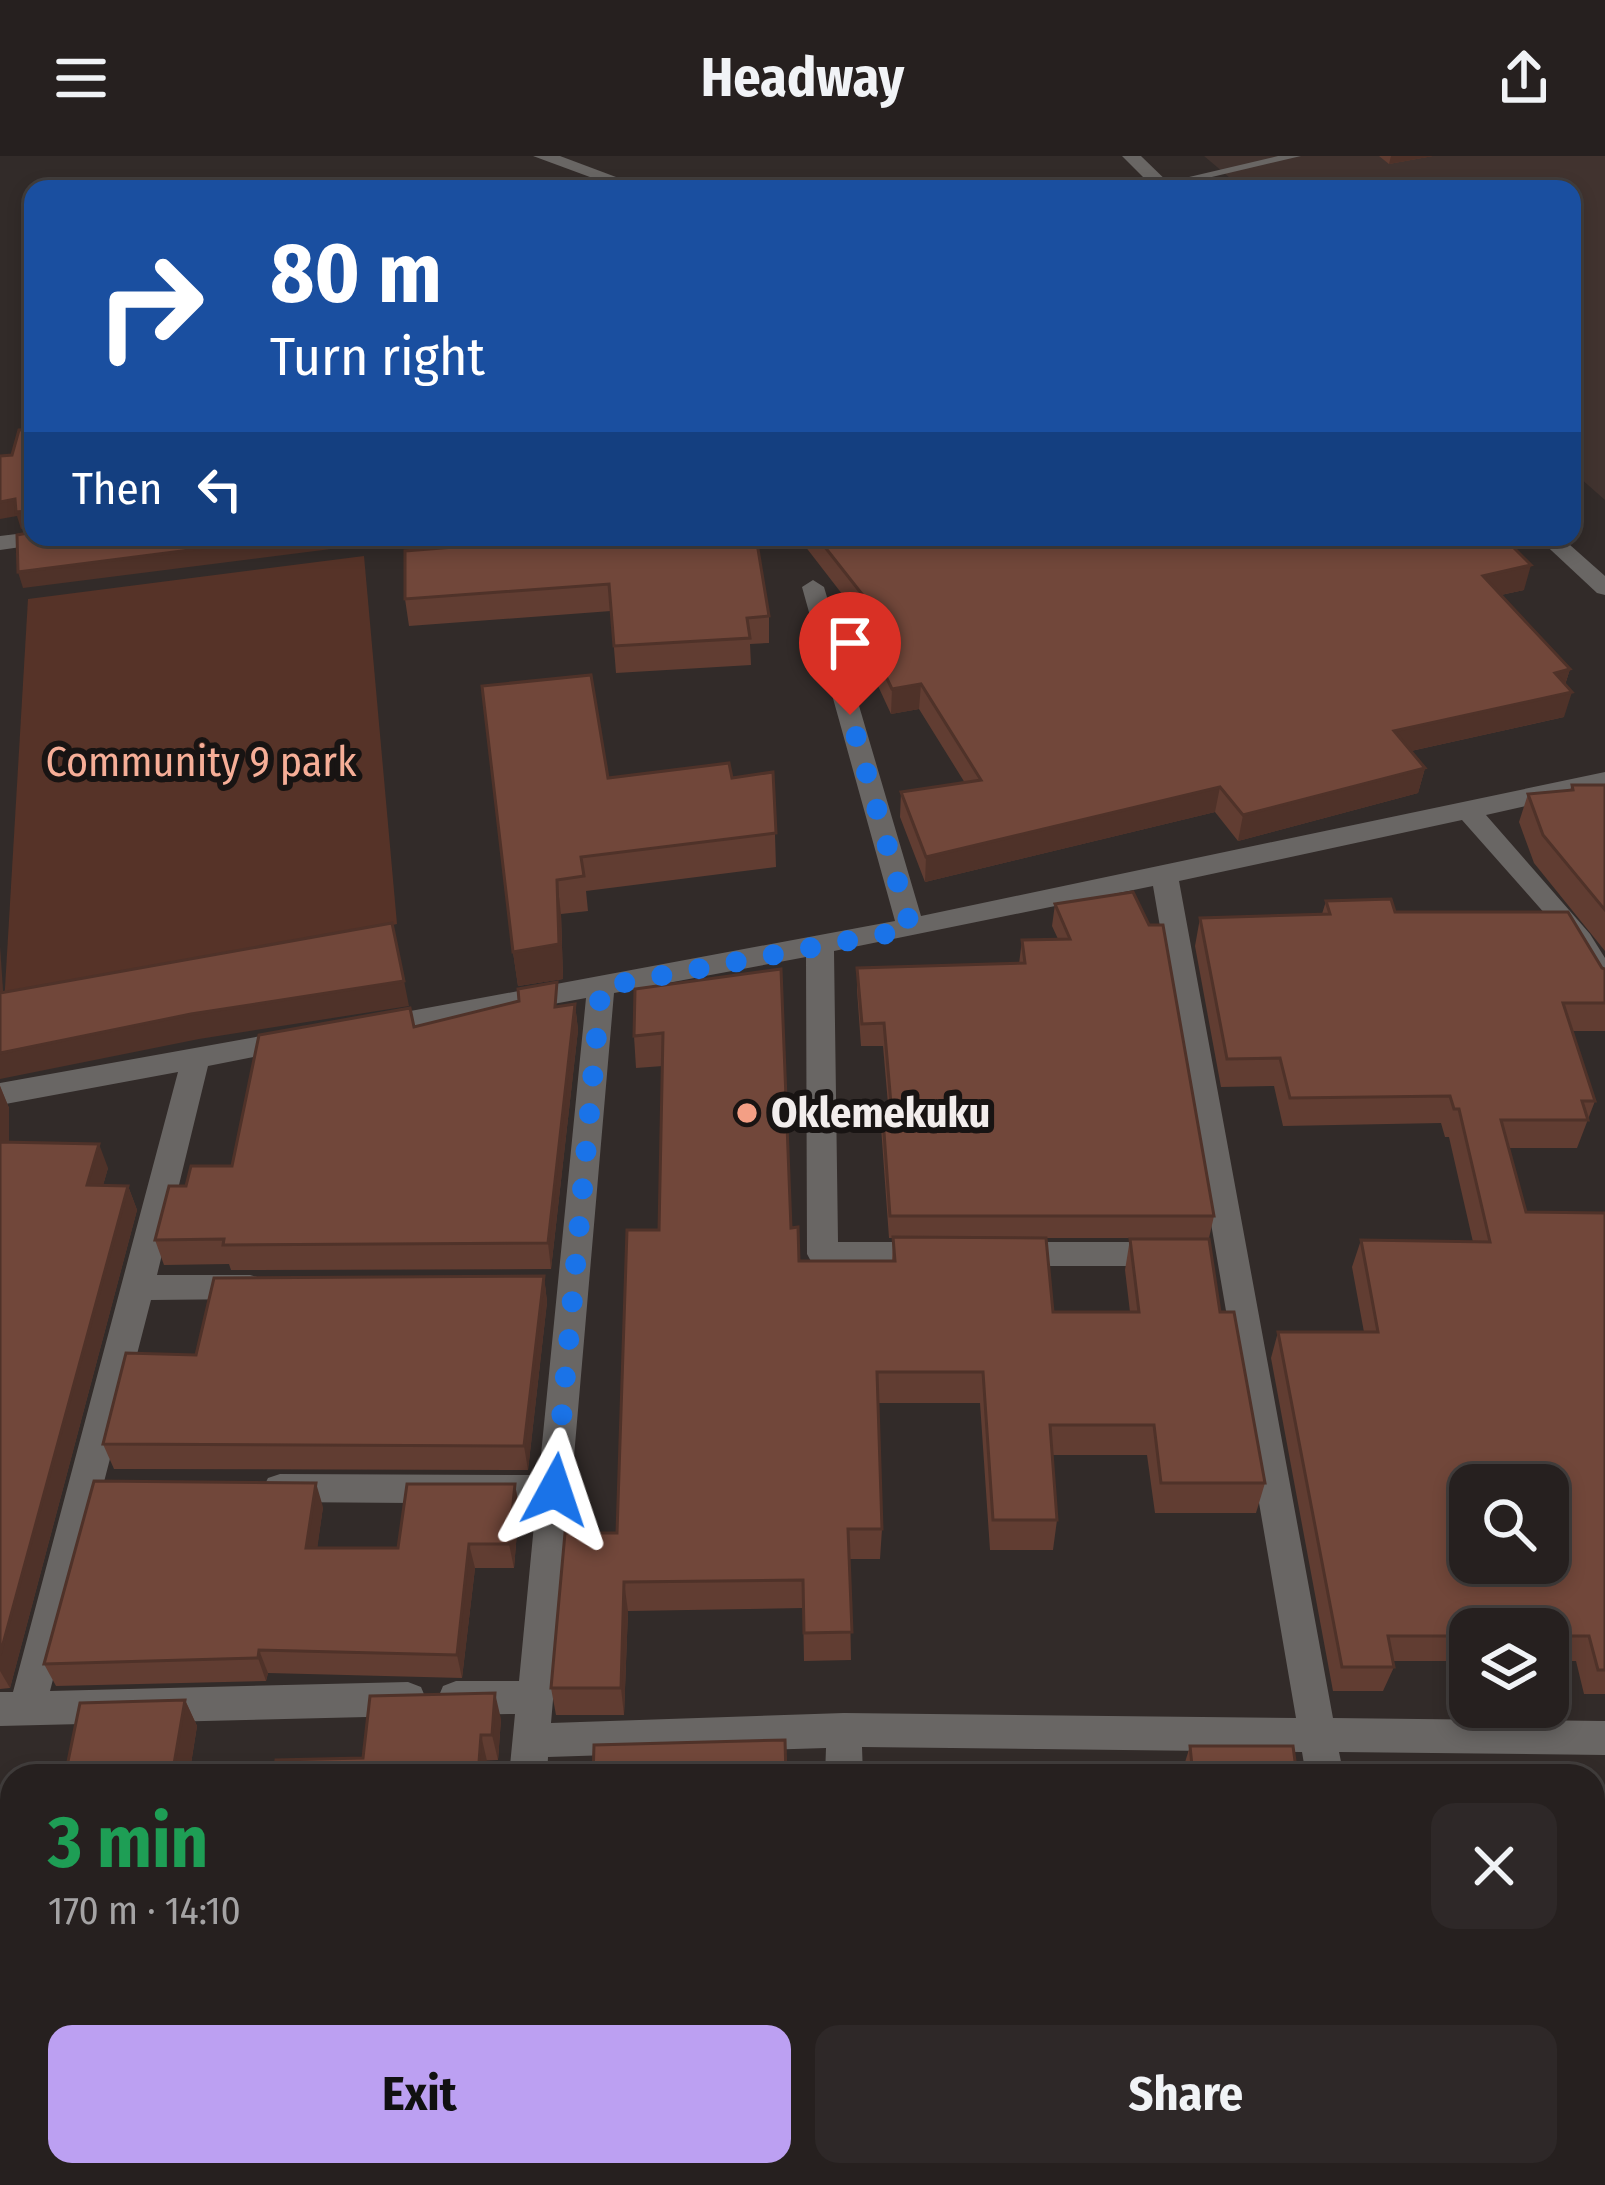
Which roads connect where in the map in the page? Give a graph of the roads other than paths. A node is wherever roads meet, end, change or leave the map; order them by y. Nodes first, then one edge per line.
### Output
1 (542, 156) edge
2 (1131, 156) edge
3 (1295, 156) edge
4 (614, 180) edge
5 (1157, 180) edge
6 (1194, 180) edge
7 (1558, 546) edge
8 (813, 587) dead end
9 (1605, 588) edge
10 (1605, 780) edge
11 (1468, 811) junction
12 (1165, 879) junction
13 (911, 929) junction
14 (820, 948) junction
15 (601, 987) junction
16 (1605, 987) edge
17 (196, 1058) junction
18 (0, 1094) edge
19 (1211, 1255) junction
20 (274, 1287) edge
21 (136, 1288) junction
22 (252, 1488) edge
23 (555, 1490) junction
24 (534, 1696) junction
25 (14, 1708) edge
26 (844, 1730) junction
27 (1318, 1736) junction
28 (1605, 1738) edge
29 (529, 1759) edge
30 (844, 1764) edge
31 (1323, 1764) edge

1 - 4 street
2 - 5 street
3 - 6 lane
7 - 9 street
8 - 13 street
10 - 11 street
11 - 12 street
11 - 16 street
12 - 13 street
12 - 19 street
13 - 14 street
14 - 15 street
14 - 19 street
15 - 17 street
15 - 23 street
17 - 18 street
17 - 21 street
19 - 27 street
20 - 21 street
21 - 25 street
22 - 23 street
23 - 24 street
24 - 25 street
24 - 29 street
26 - 27 street
26 - 29 street
26 - 30 street
27 - 28 street
27 - 31 street

